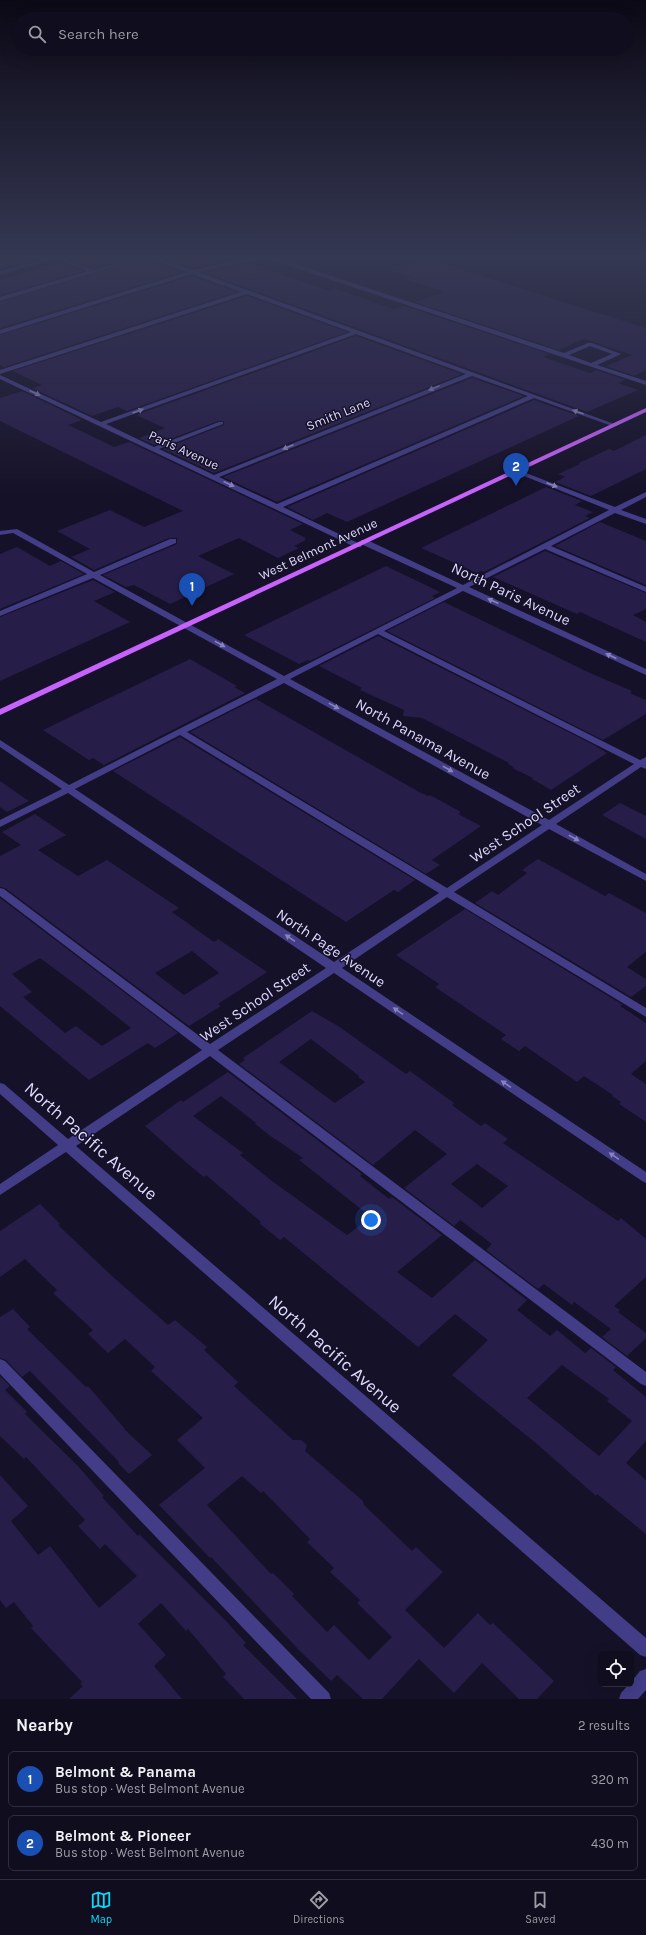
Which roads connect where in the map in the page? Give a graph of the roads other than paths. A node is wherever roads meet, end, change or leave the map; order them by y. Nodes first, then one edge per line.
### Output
1 (110, 336) edge
2 (343, 336) edge
3 (367, 336) edge
4 (505, 336) edge
5 (563, 356) junction
6 (591, 365) junction
7 (0, 372) edge
8 (471, 374) junction
9 (0, 377) edge
10 (646, 384) edge
11 (533, 396) junction
12 (646, 411) edge
13 (220, 423) dead end
14 (101, 424) junction
15 (614, 425) junction
16 (154, 449) junction
17 (516, 471) junction
18 (214, 477) junction
19 (646, 494) edge
20 (277, 506) junction
21 (615, 509) junction
22 (646, 522) edge
23 (0, 533) edge
24 (173, 541) dead end
25 (361, 543) junction
26 (545, 546) junction
27 (93, 574) junction
28 (462, 588) junction
29 (646, 590) edge
30 (0, 614) edge
31 (186, 625) junction
32 (378, 631) junction
33 (646, 672) edge
34 (284, 679) junction
35 (1, 710) edge
36 (181, 732) junction
37 (0, 743) edge
38 (645, 763) edge
39 (69, 789) junction
40 (0, 824) edge
41 (550, 825) junction
42 (646, 878) edge
43 (0, 891) edge
44 (448, 892) junction
45 (334, 968) junction
46 (646, 1013) edge
47 (210, 1050) junction
48 (0, 1087) edge
49 (67, 1145) junction
50 (646, 1178) edge
51 (0, 1190) edge
52 (0, 1365) edge
53 (646, 1380) edge
54 (646, 1649) edge
55 (646, 1677) edge
56 (323, 1699) edge
57 (627, 1699) edge

1 - 7 street
14 -> 2 street
3 - 8 street
4 - 5 street
5 - 6 street
5 - 6 street
6 - 10 street
8 - 11 street
8 -> 18 street, Smith Lane
9 -> 14 street, Paris Avenue
15 -> 11 street
11 - 20 street
12 - 15 main road, West Belmont Avenue
13 - 16 street
14 - 16 street, Paris Avenue
15 - 17 main road, West Belmont Avenue
16 - 18 street, Paris Avenue
17 -> 21 street
17 - 25 main road, West Belmont Avenue
18 -> 20 street, Paris Avenue
19 - 21 street
20 - 25 street, Paris Avenue
21 - 22 street
21 - 26 street
23 - 27 street, North Panama Avenue
24 - 27 street
25 - 28 street, North Paris Avenue
25 - 31 main road, West Belmont Avenue
26 - 28 street
26 - 29 street
27 - 30 street
27 - 31 street, North Panama Avenue
28 - 32 street
33 -> 28 street, North Paris Avenue
31 -> 34 street, North Panama Avenue
31 - 35 main road, West Belmont Avenue
32 - 34 street
32 - 38 street
34 - 36 street
34 -> 41 street, North Panama Avenue
36 - 39 street
36 - 44 street
37 - 39 street, North Page Avenue
38 - 41 street, West School Street
39 - 40 street
45 -> 39 street, North Page Avenue
41 -> 42 street, North Panama Avenue
41 - 44 street, West School Street
43 - 47 street
44 - 45 street, West School Street
44 - 46 street
45 - 47 street, West School Street
50 -> 45 street, North Page Avenue
47 - 49 street, West School Street
47 - 53 street
48 - 49 street, North Pacific Avenue
49 - 51 street, West School Street
49 - 54 street, North Pacific Avenue
52 - 56 street
55 - 57 street

